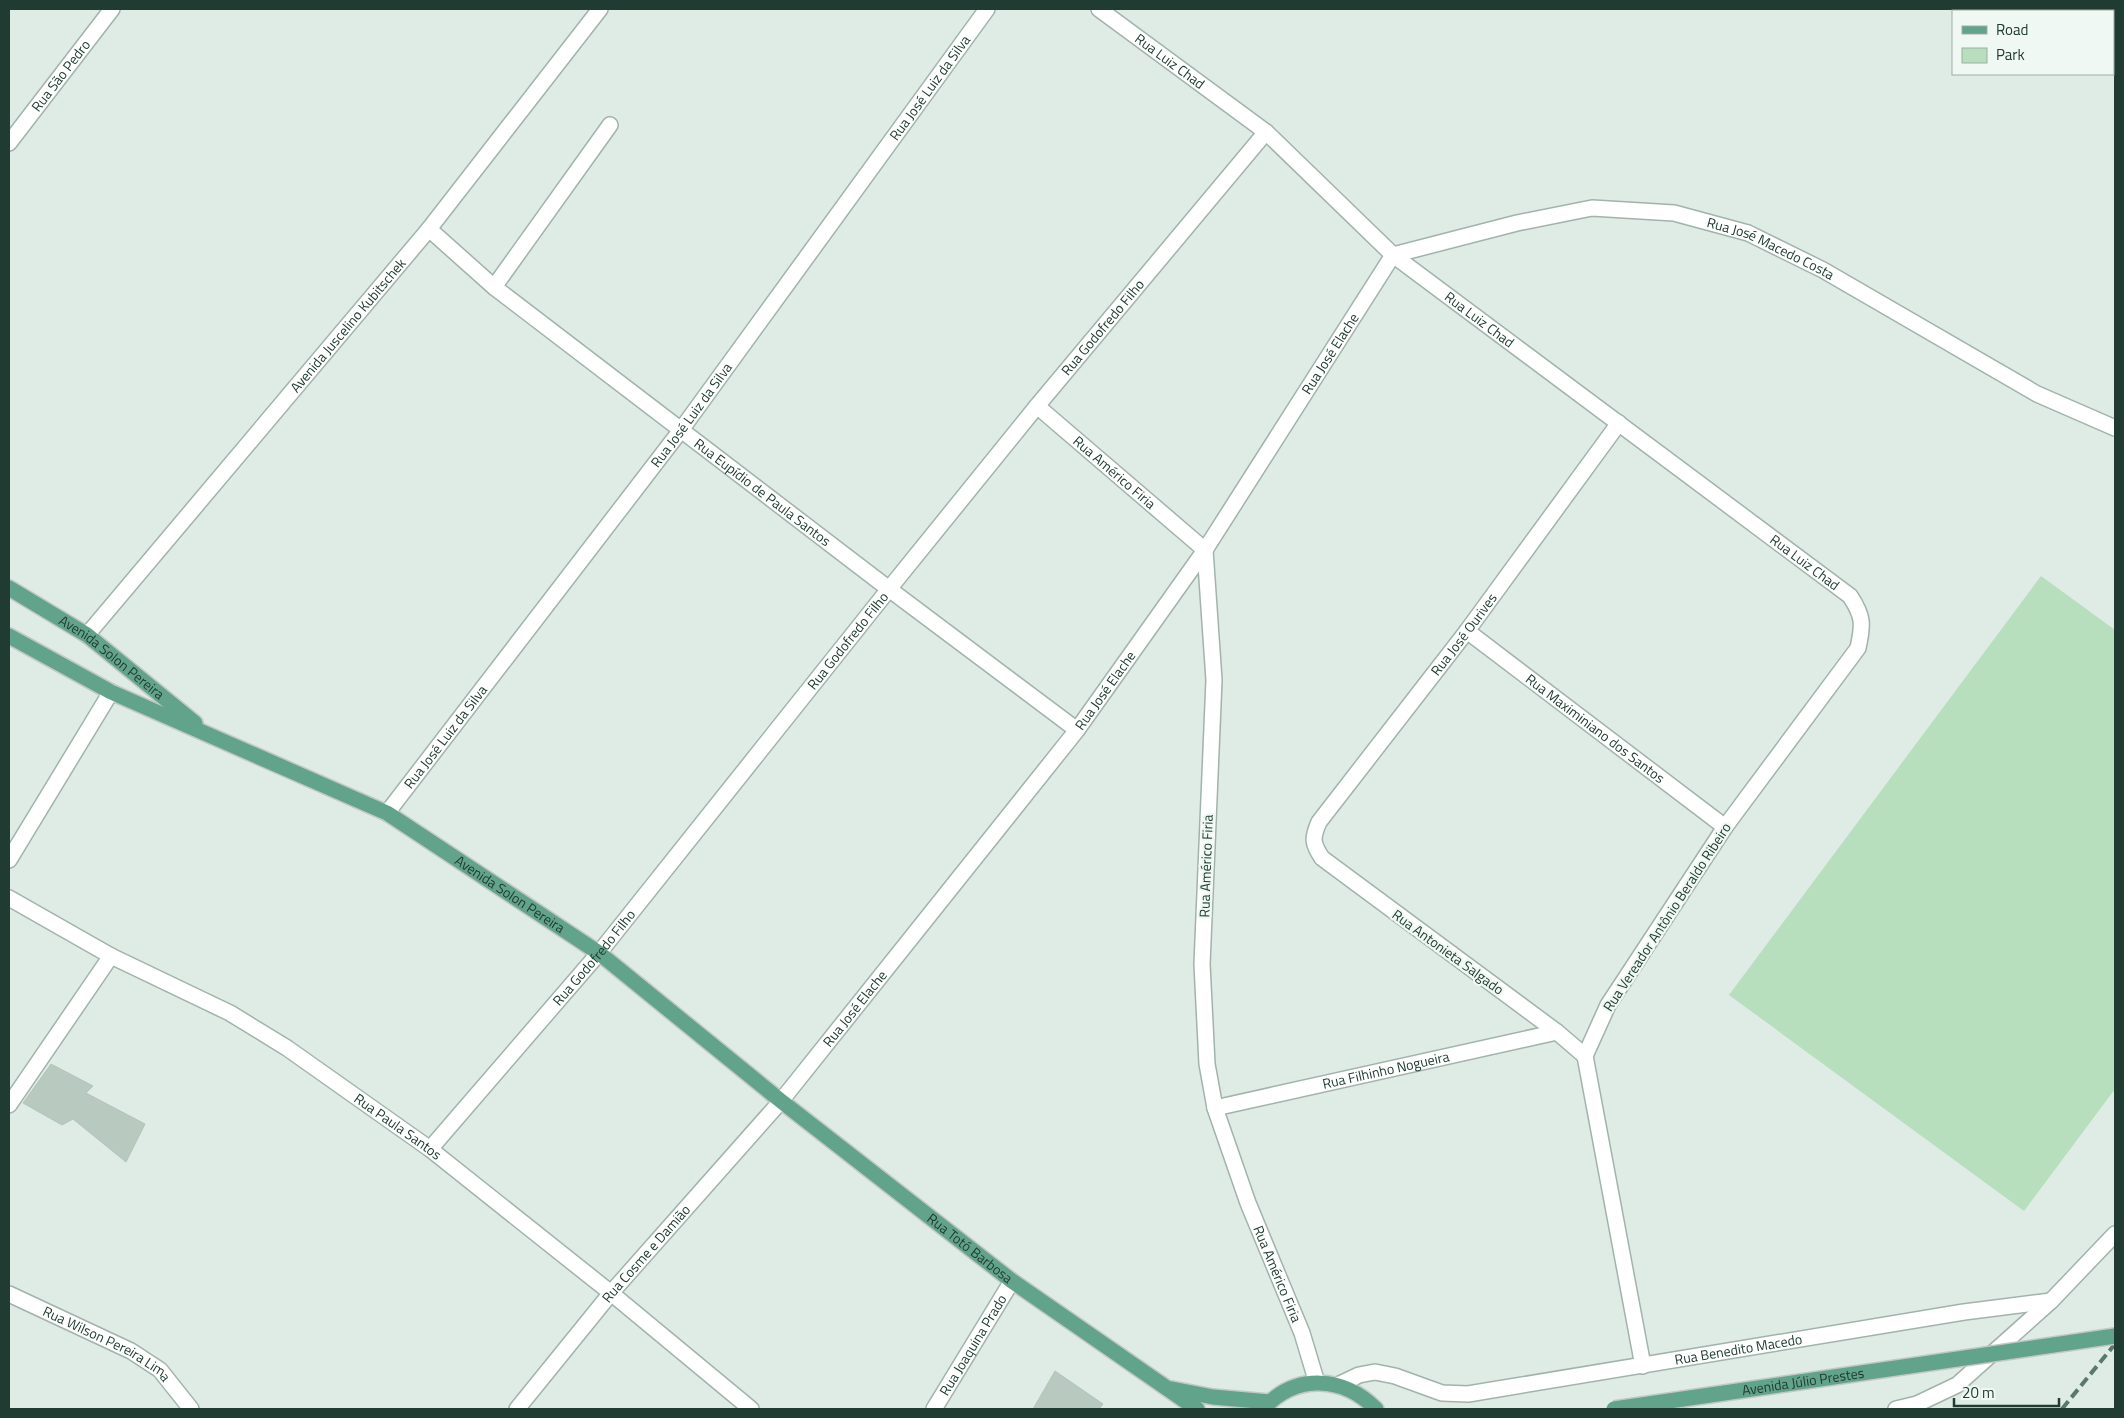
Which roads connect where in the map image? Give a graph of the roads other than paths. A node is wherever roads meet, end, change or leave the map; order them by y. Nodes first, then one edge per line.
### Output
1 (112, 9) edge
2 (600, 9) edge
3 (987, 9) edge
4 (1099, 9) edge
5 (610, 125) dead end
6 (1266, 132) junction
7 (9, 143) edge
8 (429, 229) junction
9 (1393, 255) junction
10 (494, 287) junction
11 (1037, 406) junction
12 (1620, 423) junction
13 (2115, 428) edge
14 (681, 430) junction
15 (1204, 550) junction
16 (9, 588) edge
17 (889, 589) junction
18 (1863, 622) joint
19 (1467, 630) junction
20 (87, 635) junction
21 (9, 636) edge
22 (111, 692) junction
23 (1077, 730) junction
24 (209, 735) junction
25 (387, 813) junction
26 (1725, 827) junction
27 (1314, 846) joint
28 (9, 860) edge
29 (9, 898) edge
30 (599, 953) junction
31 (110, 956) junction
32 (1557, 1032) junction
33 (1585, 1056) junction
34 (781, 1101) junction
35 (9, 1105) edge
36 (1215, 1108) junction
37 (430, 1150) junction
38 (2115, 1234) edge
39 (1012, 1281) junction
40 (611, 1293) junction
41 (9, 1294) edge
42 (2051, 1301) junction
43 (2115, 1336) edge
44 (1642, 1366) junction
45 (1317, 1383) junction
46 (1338, 1385) junction
47 (1166, 1388) junction
48 (1266, 1406) edge
49 (187, 1407) edge
50 (517, 1409) edge
51 (751, 1409) edge
52 (934, 1409) edge
53 (1197, 1409) edge
54 (1376, 1409) edge
55 (1614, 1409) edge
56 (1896, 1409) edge

1 - 7 street, Rua São Pedro
2 - 8 street, Avenida Juscelino Kubitschek
3 - 14 street, Rua José Luiz da Silva
4 - 6 street, Rua Luiz Chad
5 - 10 street
6 - 9 street, Rua Luiz Chad
6 - 11 street, Rua Godofredo Filho
8 - 10 street, Rua Eupídio de Paula Santos
8 - 20 street, Avenida Juscelino Kubitschek
9 - 12 street, Rua Luiz Chad
9 - 13 street, Rua José Macedo Costa
9 - 15 street, Rua José Elache
10 - 14 street, Rua Eupídio de Paula Santos
11 - 15 street, Rua Américo Firia
11 - 17 street, Rua Godofredo Filho
12 - 18 street, Rua Luiz Chad
12 - 19 street, Rua José Ourives
14 - 17 street, Rua Eupídio de Paula Santos
14 - 25 street, Rua José Luiz da Silva
15 - 23 street, Rua José Elache
15 - 36 street, Rua Américo Firia
16 - 20 main road, Avenida Solon Pereira
17 - 23 street, Rua Eupídio de Paula Santos
17 - 30 street, Rua Godofredo Filho
18 - 26 street, Rua Vereador Antônio Beraldo Ribeiro
19 - 26 street, Rua Maximiniano dos Santos
19 - 27 street, Rua José Ourives
20 - 24 main road, Avenida Solon Pereira
21 - 22 main road, Avenida Solon Pereira
22 - 24 main road, Avenida Solon Pereira
22 - 28 street
23 - 34 street, Rua José Elache
24 - 25 main road, Avenida Solon Pereira
25 - 30 main road, Avenida Solon Pereira
26 - 33 street, Rua Vereador Antônio Beraldo Ribeiro
27 - 32 street, Rua Antonieta Salgado
29 - 31 street, Rua Paula Santos
30 - 34 main road, Avenida Solon Pereira
30 - 37 street, Rua Godofredo Filho
31 - 35 street
31 - 37 street, Rua Paula Santos
32 - 33 street, Rua Antonieta Salgado
32 - 36 street, Rua Filhinho Nogueira
33 - 44 street
34 - 39 main road, Rua Totó Barbosa
34 - 40 street, Rua Cosme e Damião
36 - 45 street, Rua Américo Firia
37 - 40 street, Rua Paula Santos
38 - 42 street
39 - 47 main road, Rua Totó Barbosa
39 - 52 street, Rua Joaquina Prado
40 - 50 street, Rua Cosme e Damião
40 - 51 street, Rua Paula Santos
41 - 49 street, Rua Wilson Pereira Lima
42 - 44 street, Rua Benedito Macedo
42 - 56 street
43 - 55 main road, Avenida Júlio Prestes, bridge
44 - 46 street, Rua Benedito Macedo
45 - 46 main road
45 - 48 main road
46 - 54 main road
47 - 48 main road, Rua Totó Barbosa
47 - 53 main road, Rua Totó Barbosa

